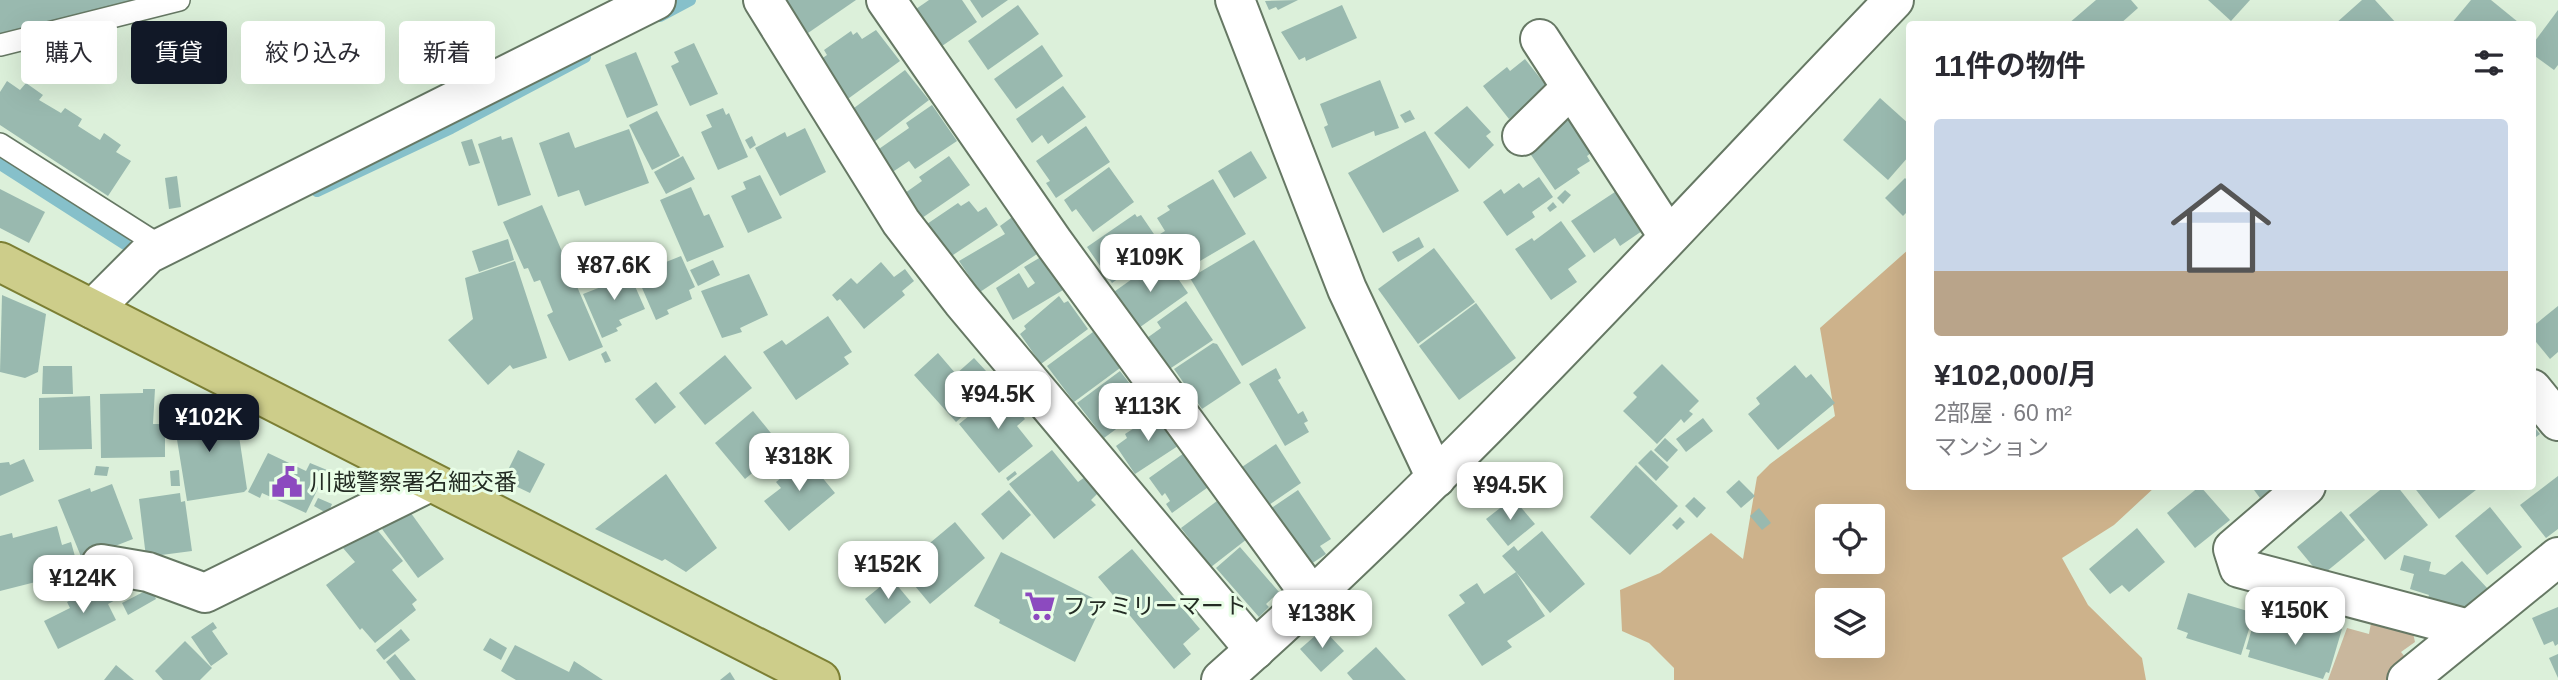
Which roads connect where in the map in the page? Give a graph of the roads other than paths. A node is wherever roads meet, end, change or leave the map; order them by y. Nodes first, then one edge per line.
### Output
1 (178, 0) edge
2 (656, 0) edge
3 (763, 0) edge
4 (886, 0) edge
5 (1235, 0) edge
6 (1894, 0) edge
7 (1540, 39) dead end
8 (0, 45) edge
9 (1571, 88) junction
10 (1522, 136) dead end
11 (0, 144) edge
12 (1668, 236) junction
13 (162, 247) junction
14 (0, 262) edge
15 (93, 309) junction
16 (2536, 394) edge
17 (2558, 421) edge
18 (1436, 478) junction
19 (430, 482) junction
20 (2301, 490) edge
21 (2558, 557) edge
22 (101, 564) dead end
23 (1313, 598) junction
24 (2469, 629) junction
25 (1255, 650) junction
26 (820, 680) edge
27 (1220, 680) edge
28 (2407, 680) edge

1 - 8 lane
2 - 13 street
3 - 25 street
4 - 23 street
5 - 18 street
6 - 12 street
7 - 9 street
9 - 10 street
9 - 12 street
11 - 13 lane
12 - 18 street
13 - 15 street
14 - 15 main road
15 - 19 main road
16 - 17 street
18 - 23 street
19 - 22 street
19 - 26 main road
20 - 24 street
21 - 24 street
23 - 25 street
24 - 28 street
25 - 27 street

